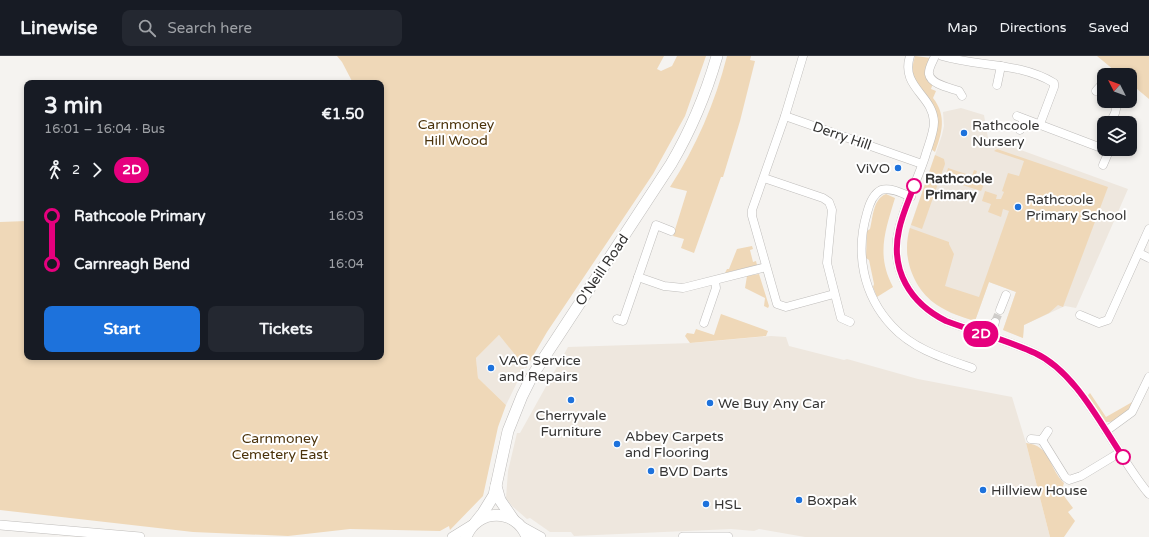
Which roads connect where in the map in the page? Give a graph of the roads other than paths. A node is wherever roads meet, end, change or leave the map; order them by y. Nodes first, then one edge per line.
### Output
1 (717, 56) edge
2 (803, 56) edge
3 (910, 56) edge
4 (934, 56) edge
5 (942, 56) edge
6 (990, 60) edge
7 (1000, 66) junction
8 (996, 86) dead end
9 (962, 96) dead end
10 (785, 116) junction
11 (1040, 124) junction
12 (1020, 130) dead end
13 (1097, 145) edge
14 (1105, 156) edge
15 (922, 164) junction
16 (1103, 165) dead end
17 (764, 178) junction
18 (911, 196) junction
19 (1149, 229) edge
20 (672, 231) dead end
21 (1139, 253) junction
22 (1149, 258) edge
23 (766, 267) junction
24 (638, 277) junction
25 (715, 281) junction
26 (834, 294) junction
27 (1006, 296) dead end
28 (1000, 310) tunnel mouth
29 (1080, 315) dead end
30 (617, 319) dead end
31 (704, 322) dead end
32 (850, 322) dead end
33 (995, 322) tunnel mouth
34 (990, 337) junction
35 (967, 369) dead end
36 (1149, 377) edge
37 (1146, 391) edge
38 (1048, 431) dead end
39 (1106, 431) junction
40 (1031, 439) dead end
41 (1042, 440) junction
42 (1119, 453) junction
43 (496, 486) junction
44 (1149, 494) edge
45 (474, 523) junction
46 (518, 523) junction
47 (0, 525) edge
48 (92, 532) junction
49 (62, 533) edge
50 (80, 537) edge
51 (140, 537) edge
52 (452, 537) edge
53 (466, 537) edge
54 (527, 537) edge
55 (541, 537) edge
56 (683, 537) edge
57 (728, 537) edge

1 - 43 main road, O'Neill Road
2 - 10 street
3 - 15 street
4 - 9 street
5 - 6 street
6 - 7 street
7 - 8 street
7 - 11 street
10 - 15 street, Derry Hill
10 - 17 street
11 - 12 street
11 - 13 street
14 - 16 street
15 - 18 street
17 - 23 street
17 - 26 street
18 - 34 street
18 - 35 street
19 - 21 street
20 - 24 street
21 - 22 street
21 - 29 street
23 - 25 street
23 - 26 street
24 - 25 street
24 - 30 street
25 - 31 street
26 - 32 street
27 - 28 street
33 - 34 street
34 - 39 street
36 - 37 street
37 - 39 street
38 - 41 street
39 - 42 street
40 - 41 street
41 - 42 street
42 - 44 street
43 - 45 main road, O'Neill Road
43 - 46 main road, O'Neill Road
45 - 46 main road
45 - 52 street
45 - 53 main road, O'Neill Road
46 - 54 main road, O'Neill Road
46 - 55 street
47 - 49 street
48 - 49 street
48 - 50 street
48 - 51 street
56 - 57 street

